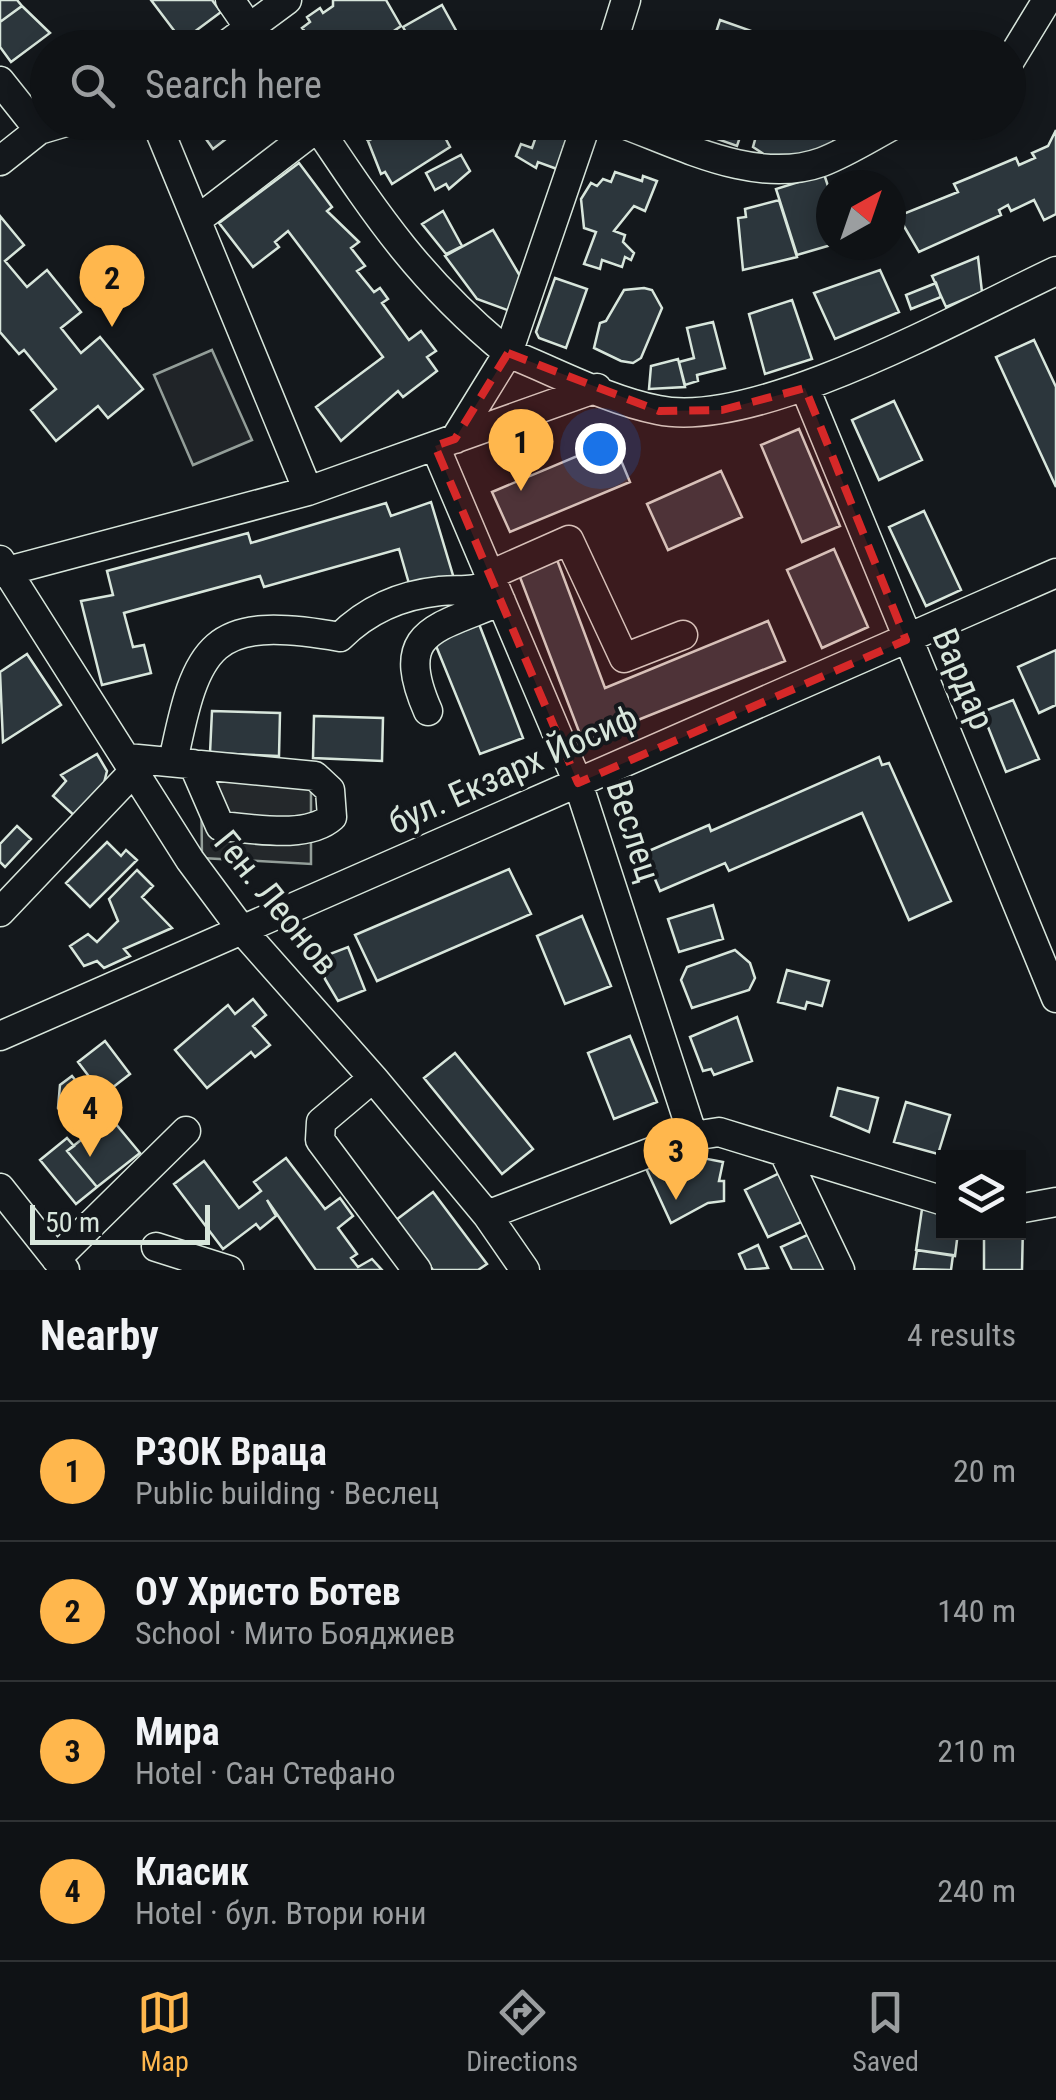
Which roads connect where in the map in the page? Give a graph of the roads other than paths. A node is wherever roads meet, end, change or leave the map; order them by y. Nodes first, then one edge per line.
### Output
1 (230, 0) edge
2 (287, 0) edge
3 (626, 0) edge
4 (1046, 0) edge
5 (251, 30) edge
6 (262, 30) edge
7 (617, 30) edge
8 (1026, 34) edge
9 (0, 82) edge
10 (30, 107) edge
11 (31, 140) edge
12 (164, 140) edge
13 (297, 140) edge
14 (326, 140) edge
15 (581, 140) edge
16 (669, 140) edge
17 (863, 140) edge
18 (0, 160) edge
19 (197, 220) junction
20 (1056, 271) edge
21 (508, 353) junction
22 (597, 388) junction
23 (805, 388) junction
24 (445, 442) junction
25 (308, 491) junction
26 (3, 568) edge
27 (1056, 573) edge
28 (495, 586) junction
29 (683, 635) dead end
30 (906, 640) junction
31 (428, 711) dead end
32 (183, 763) junction
33 (131, 764) junction
34 (578, 782) junction
35 (0, 912) edge
36 (242, 930) junction
37 (1056, 998) edge
38 (0, 1036) edge
39 (373, 1078) junction
40 (186, 1131) dead end
41 (693, 1136) junction
42 (784, 1154) junction
43 (0, 1188) edge
44 (936, 1199) edge
45 (1056, 1202) edge
46 (1026, 1208) edge
47 (487, 1215) junction
48 (156, 1247) dead end
49 (61, 1264) edge
50 (229, 1270) edge
51 (417, 1270) edge
52 (525, 1270) edge
53 (840, 1270) edge

1 - 5 street
2 - 6 street
3 - 7 street
4 - 8 street
9 - 10 street
11 - 18 street
12 - 19 street
13 - 19 street
14 - 21 street
15 - 21 street
16 - 17 street
19 - 25 street
20 - 23 street
21 - 22 street
21 - 24 street
22 - 23 street
22 - 24 street
23 - 30 street, Вардар
24 - 25 street
24 - 28 street, Веслец
25 - 26 street
26 - 33 street, Ген. Леонов
27 - 30 street, бул. Екзарх Йосиф
28 - 29 street
28 - 31 street
28 - 32 street
28 - 34 street, Веслец
30 - 34 street, бул. Екзарх Йосиф
30 - 37 street, Вардар
32 - 32 street
32 - 33 street
33 - 35 street
33 - 36 street, Ген. Леонов
34 - 36 street, бул. Екзарх Йосиф
34 - 41 street, Веслец
36 - 38 street, бул. Екзарх Йосиф
36 - 39 street, Ген. Леонов
39 - 47 street, Ген. Леонов
39 - 51 street
40 - 49 street
41 - 42 street
41 - 47 street
42 - 44 street
42 - 53 street
43 - 49 street
45 - 46 street
47 - 52 street, Ген. Леонов
48 - 50 street

